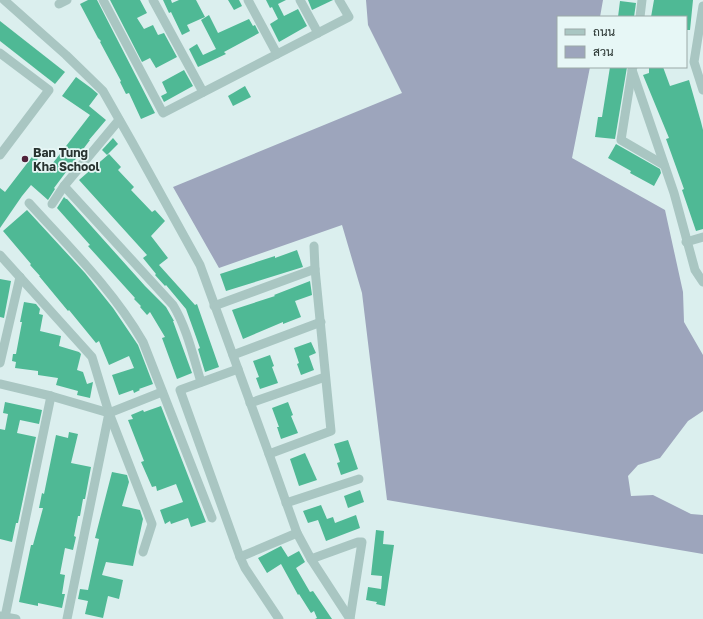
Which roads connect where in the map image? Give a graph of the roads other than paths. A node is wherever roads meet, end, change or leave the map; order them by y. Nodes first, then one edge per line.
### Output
1 (4, 0) edge
2 (103, 0) edge
3 (153, 0) edge
4 (248, 0) edge
5 (300, 0) edge
6 (339, 0) edge
7 (642, 0) edge
8 (703, 6) edge
9 (640, 16) edge
10 (318, 33) junction
11 (0, 53) edge
12 (278, 54) junction
13 (632, 68) edge
14 (703, 90) edge
15 (203, 92) junction
16 (119, 120) junction
17 (0, 155) edge
18 (664, 165) junction
19 (64, 186) junction
20 (28, 203) dead end
21 (52, 204) dead end
22 (703, 237) edge
23 (686, 242) junction
24 (314, 246) dead end
25 (0, 255) edge
26 (315, 269) junction
27 (20, 276) junction
28 (703, 282) edge
29 (214, 306) junction
30 (321, 322) junction
31 (233, 355) junction
32 (0, 363) edge
33 (238, 369) junction
34 (325, 377) junction
35 (201, 382) junction
36 (0, 384) edge
37 (162, 392) junction
38 (51, 396) junction
39 (250, 403) junction
40 (109, 413) junction
41 (269, 454) junction
42 (359, 479) dead end
43 (286, 503) junction
44 (212, 518) dead end
45 (297, 533) junction
46 (143, 552) dead end
47 (240, 557) junction
48 (311, 559) junction
49 (2, 616) edge
50 (16, 619) edge
51 (67, 619) edge
52 (279, 619) edge
53 (350, 619) edge

1 - 16 street
2 - 15 street
3 - 15 street
4 - 12 street
5 - 10 street
6 - 10 street
7 - 9 street
8 - 14 street
10 - 12 street
11 - 17 street
12 - 15 street
13 - 18 street
13 - 18 street
16 - 19 street
16 - 29 street
18 - 23 street
19 - 21 street
19 - 35 street
20 - 37 street
22 - 23 street
23 - 28 street
24 - 26 street
25 - 27 street
26 - 29 street
26 - 30 street
27 - 32 street
27 - 40 street
29 - 31 street
30 - 31 street
30 - 34 street
31 - 33 street
33 - 35 street
33 - 39 street
34 - 39 street
34 - 41 street
35 - 47 street
36 - 38 street
37 - 40 street
37 - 44 street
38 - 40 street
38 - 49 street
39 - 41 street
40 - 46 street
40 - 51 street
41 - 43 street
42 - 43 street
43 - 45 street
45 - 47 street
45 - 48 street
47 - 52 street
48 - 53 street
48 - 53 street
49 - 50 street

